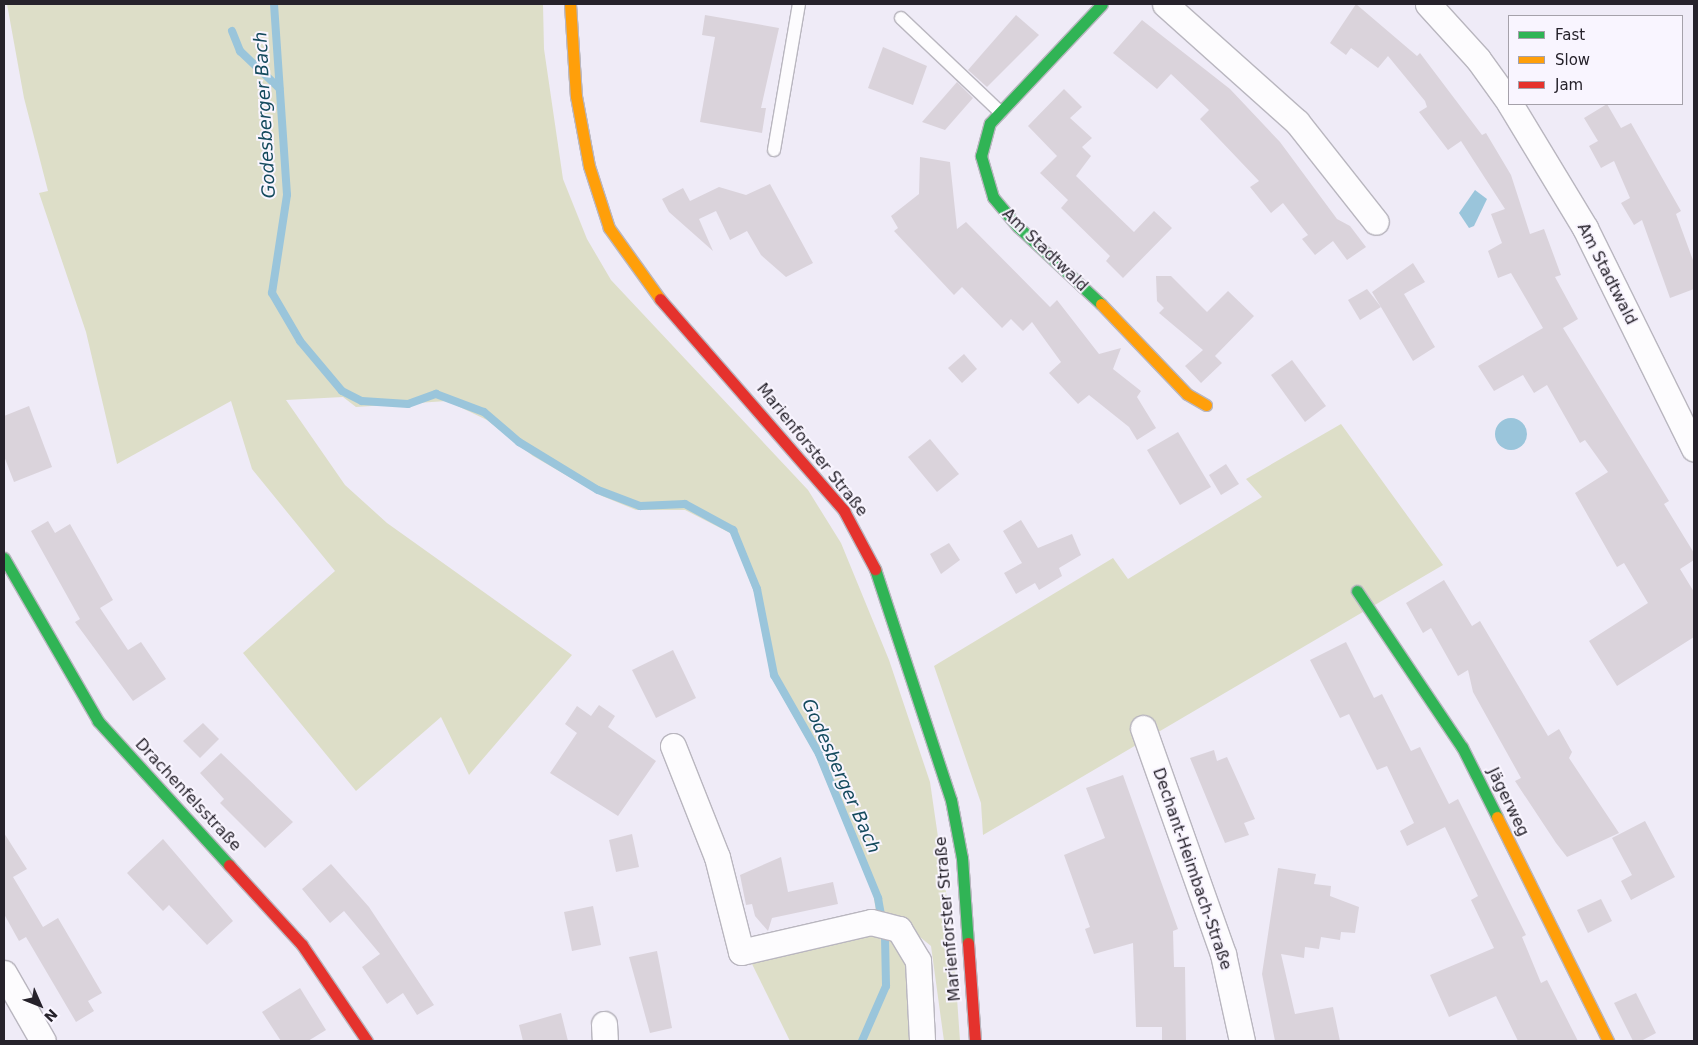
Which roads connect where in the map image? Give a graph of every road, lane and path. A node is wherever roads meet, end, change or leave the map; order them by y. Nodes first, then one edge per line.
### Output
1 (570, 4) edge
2 (799, 4) edge
3 (1102, 4) edge
4 (1165, 4) edge
5 (1428, 4) edge
6 (901, 18) dead end
7 (1508, 100) edge
8 (1511, 105) edge
9 (1000, 112) junction
10 (774, 150) dead end
11 (1376, 222) dead end
12 (1206, 405) dead end
13 (1689, 424) edge
14 (1694, 450) edge
15 (4, 558) edge
16 (1357, 591) dead end
17 (1143, 728) dead end
18 (673, 746) dead end
19 (4, 973) edge
20 (43, 1041) edge
21 (367, 1041) edge
22 (922, 1041) edge
23 (974, 1041) edge
24 (1242, 1041) edge
25 (1608, 1041) edge

1 - 23 street, Marienforster Straße
2 - 10 lane
3 - 9 street, Am Stadtwald
4 - 11 street
5 - 7 street, Am Stadtwald
6 - 9 lane
8 - 13 street, Am Stadtwald
9 - 12 street, Am Stadtwald
13 - 14 street, Am Stadtwald
15 - 21 street, Drachenfelsstraße
16 - 25 street, Jägerweg
17 - 24 street, Dechant-Heimbach-Straße
18 - 22 street
19 - 20 street

